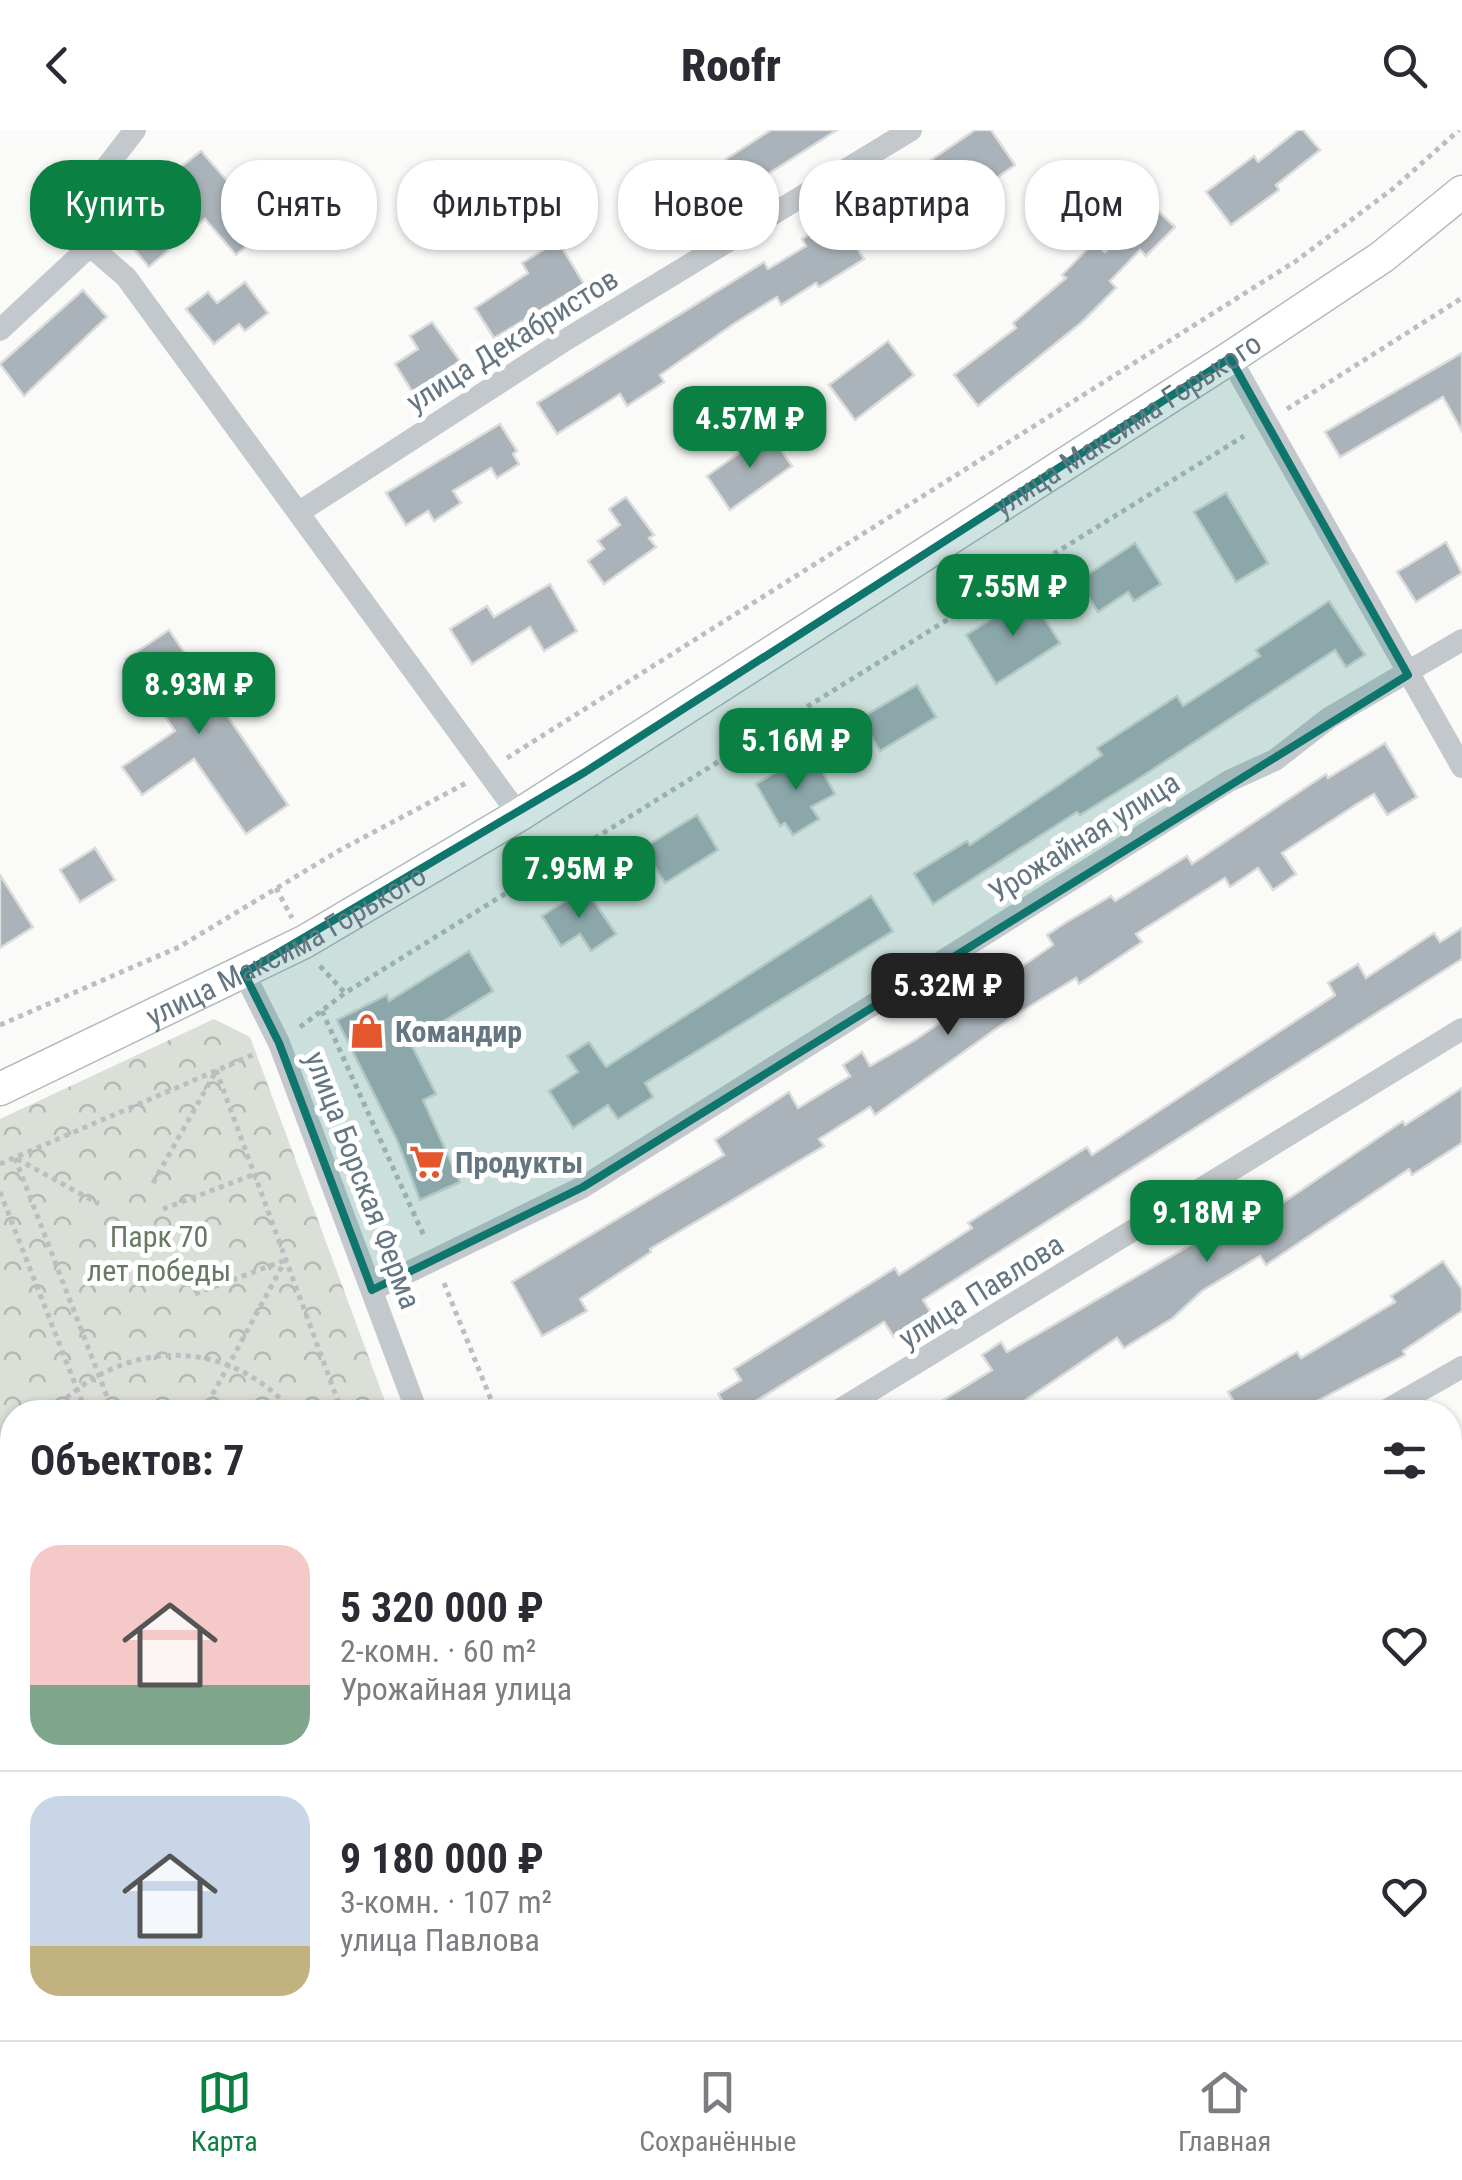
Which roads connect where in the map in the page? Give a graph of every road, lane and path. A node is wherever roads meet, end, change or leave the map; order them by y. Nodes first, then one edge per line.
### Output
1 (134, 130) edge
2 (910, 130) edge
3 (1454, 132) edge
4 (111, 160) edge
5 (1462, 192) edge
6 (86, 250) edge
7 (95, 250) edge
8 (1462, 298) edge
9 (0, 330) edge
10 (1230, 358) junction
11 (1266, 422) junction
12 (301, 511) junction
13 (1462, 640) edge
14 (1408, 675) junction
15 (1462, 767) edge
16 (487, 771) junction
17 (519, 815) junction
18 (244, 973) junction
19 (0, 1026) edge
20 (1462, 1029) edge
21 (279, 1043) junction
22 (216, 1070) junction
23 (0, 1089) edge
24 (15, 1158) junction
25 (0, 1164) edge
26 (255, 1174) junction
27 (154, 1183) dead end
28 (0, 1192) edge
29 (98, 1204) dead end
30 (163, 1209) dead end
31 (286, 1260) junction
32 (434, 1260) junction
33 (372, 1290) junction
34 (196, 1294) dead end
35 (229, 1364) junction
36 (1462, 1367) edge
37 (98, 1373) junction
38 (76, 1386) junction
39 (63, 1400) edge
40 (81, 1400) edge
41 (109, 1400) edge
42 (210, 1400) edge
43 (283, 1400) edge
44 (338, 1400) edge
45 (413, 1400) edge
46 (491, 1400) edge
47 (856, 1400) edge
48 (1404, 1400) edge

1 - 4 street
2 - 12 street, улица Декабристов
3 - 16 path
5 - 10 street, улица Максима Горького
6 - 9 street
7 - 12 street
8 - 11 path
10 - 11 street
10 - 17 street, улица Максима Горького
11 - 14 street
11 - 32 path
12 - 16 street
13 - 14 street, Урожайная улица
14 - 15 street
14 - 32 street, Урожайная улица
16 - 17 street
16 - 19 path
17 - 18 street, улица Максима Горького
18 - 21 street, улица Борская Ферма
18 - 23 street, улица Максима Горького
20 - 47 street, улица Павлова
21 - 22 path
21 - 33 street, улица Борская Ферма
22 - 24 path
22 - 26 path
22 - 27 path
24 - 25 path
24 - 29 path
24 - 37 path
26 - 30 path
26 - 31 path
28 - 38 path
31 - 34 path
31 - 35 path
31 - 44 path
32 - 33 street, Урожайная улица
32 - 46 path
33 - 45 street, улица Борская Ферма
35 - 37 path
35 - 42 path
35 - 43 path
36 - 48 street
37 - 38 path
37 - 41 path
38 - 39 path
38 - 40 path

